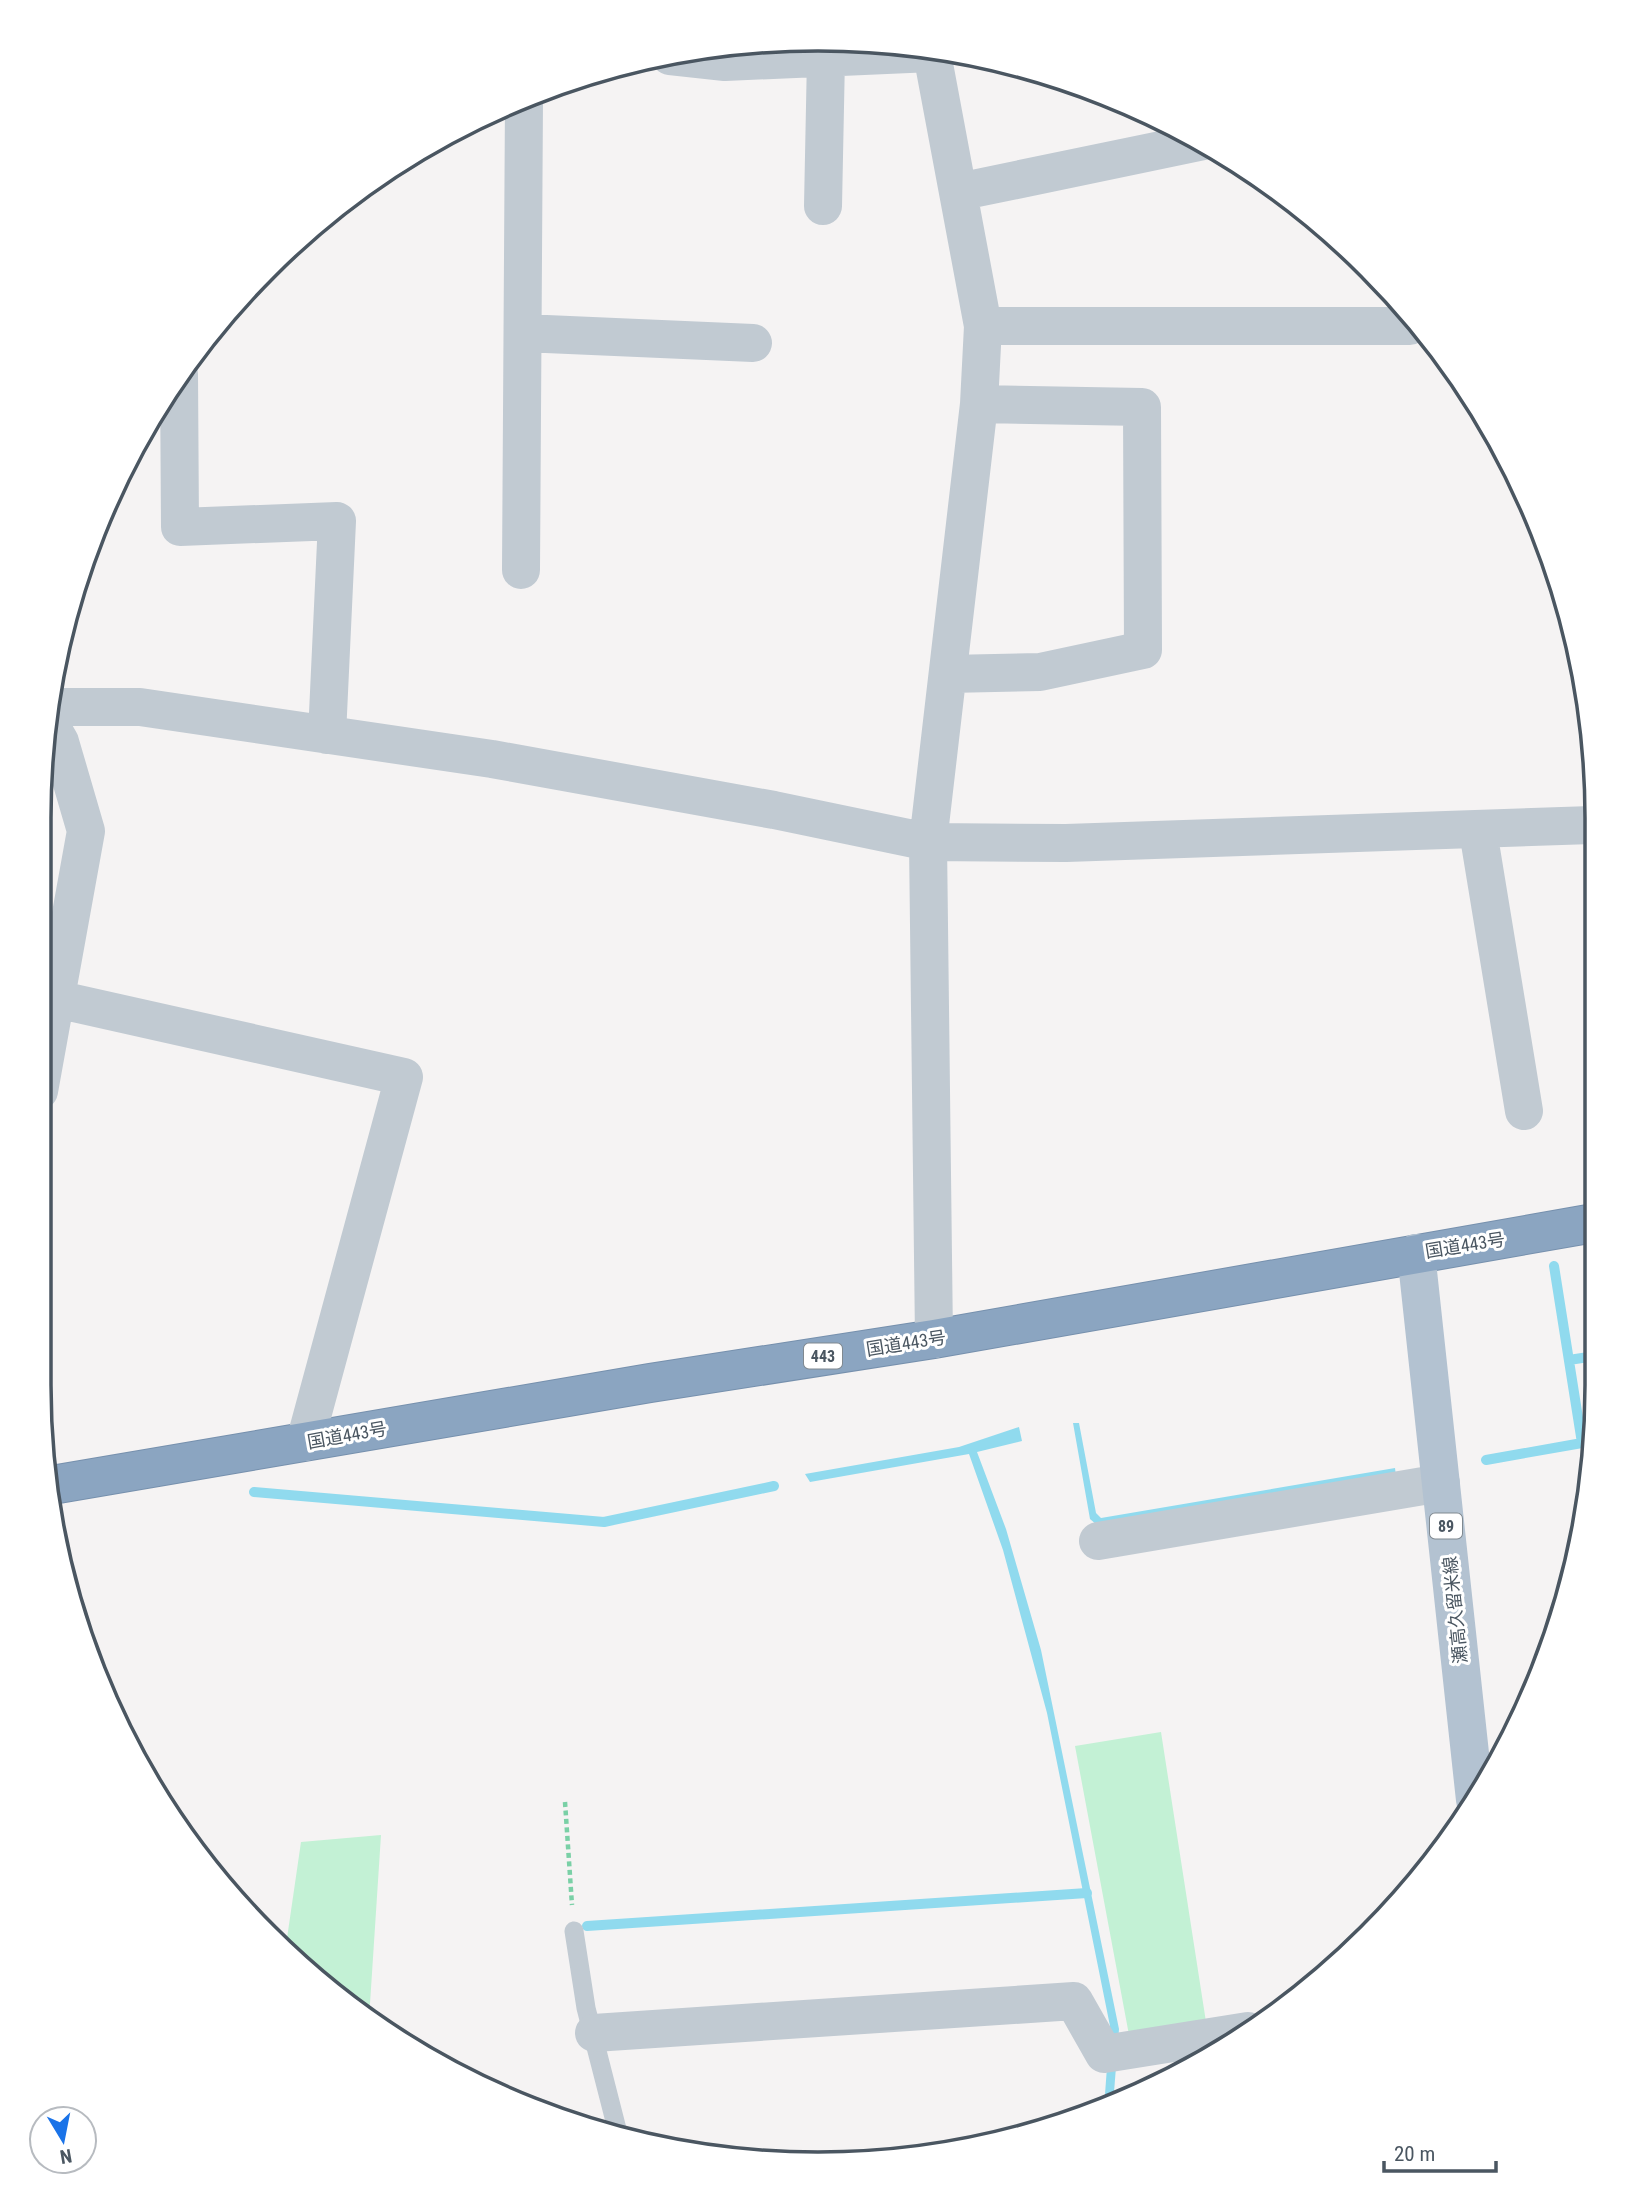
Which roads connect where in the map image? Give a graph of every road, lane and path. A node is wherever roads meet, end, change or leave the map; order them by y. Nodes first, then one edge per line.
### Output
1 (884, 54) edge
2 (826, 58) junction
3 (933, 59) edge
4 (702, 60) edge
5 (524, 109) edge
6 (1185, 145) edge
7 (958, 192) junction
8 (823, 205) dead end
9 (983, 326) junction
10 (1407, 327) edge
11 (523, 333) junction
12 (753, 343) dead end
13 (179, 393) edge
14 (979, 404) junction
15 (521, 570) dead end
16 (948, 674) junction
17 (59, 708) edge
18 (327, 734) junction
19 (55, 735) edge
20 (1585, 825) edge
21 (1478, 831) junction
22 (928, 842) junction
23 (56, 999) junction
24 (51, 1026) edge
25 (1524, 1111) dead end
26 (1585, 1224) edge
27 (1416, 1252) junction
28 (934, 1339) junction
29 (305, 1442) junction
30 (1441, 1483) junction
31 (57, 1484) edge
32 (1098, 1541) dead end
33 (1473, 1783) edge
34 (565, 1802) dead end
35 (574, 1931) joint
36 (594, 2033) junction
37 (1225, 2035) edge
38 (616, 2125) edge

1 - 2 street
2 - 4 street
2 - 8 street
3 - 7 street
5 - 11 street
6 - 7 street
7 - 9 street
9 - 10 street
9 - 14 street
11 - 12 street
11 - 15 street
13 - 18 street
14 - 16 street
14 - 16 street
16 - 22 street
17 - 18 street
18 - 22 street
19 - 23 street
20 - 21 street
21 - 22 street
21 - 25 street
22 - 28 street
23 - 24 street
23 - 29 street
26 - 27 highway, 国道443号 / 443
27 - 28 highway, 国道443号 / 443
27 - 30 main road, 瀬高久留米線 / 89
28 - 29 highway, 国道443号 / 443
29 - 31 highway, 国道443号 / 443
30 - 32 street
30 - 33 main road, 瀬高久留米線 / 89
34 - 35 path
35 - 36 lane
36 - 37 street
36 - 38 lane

